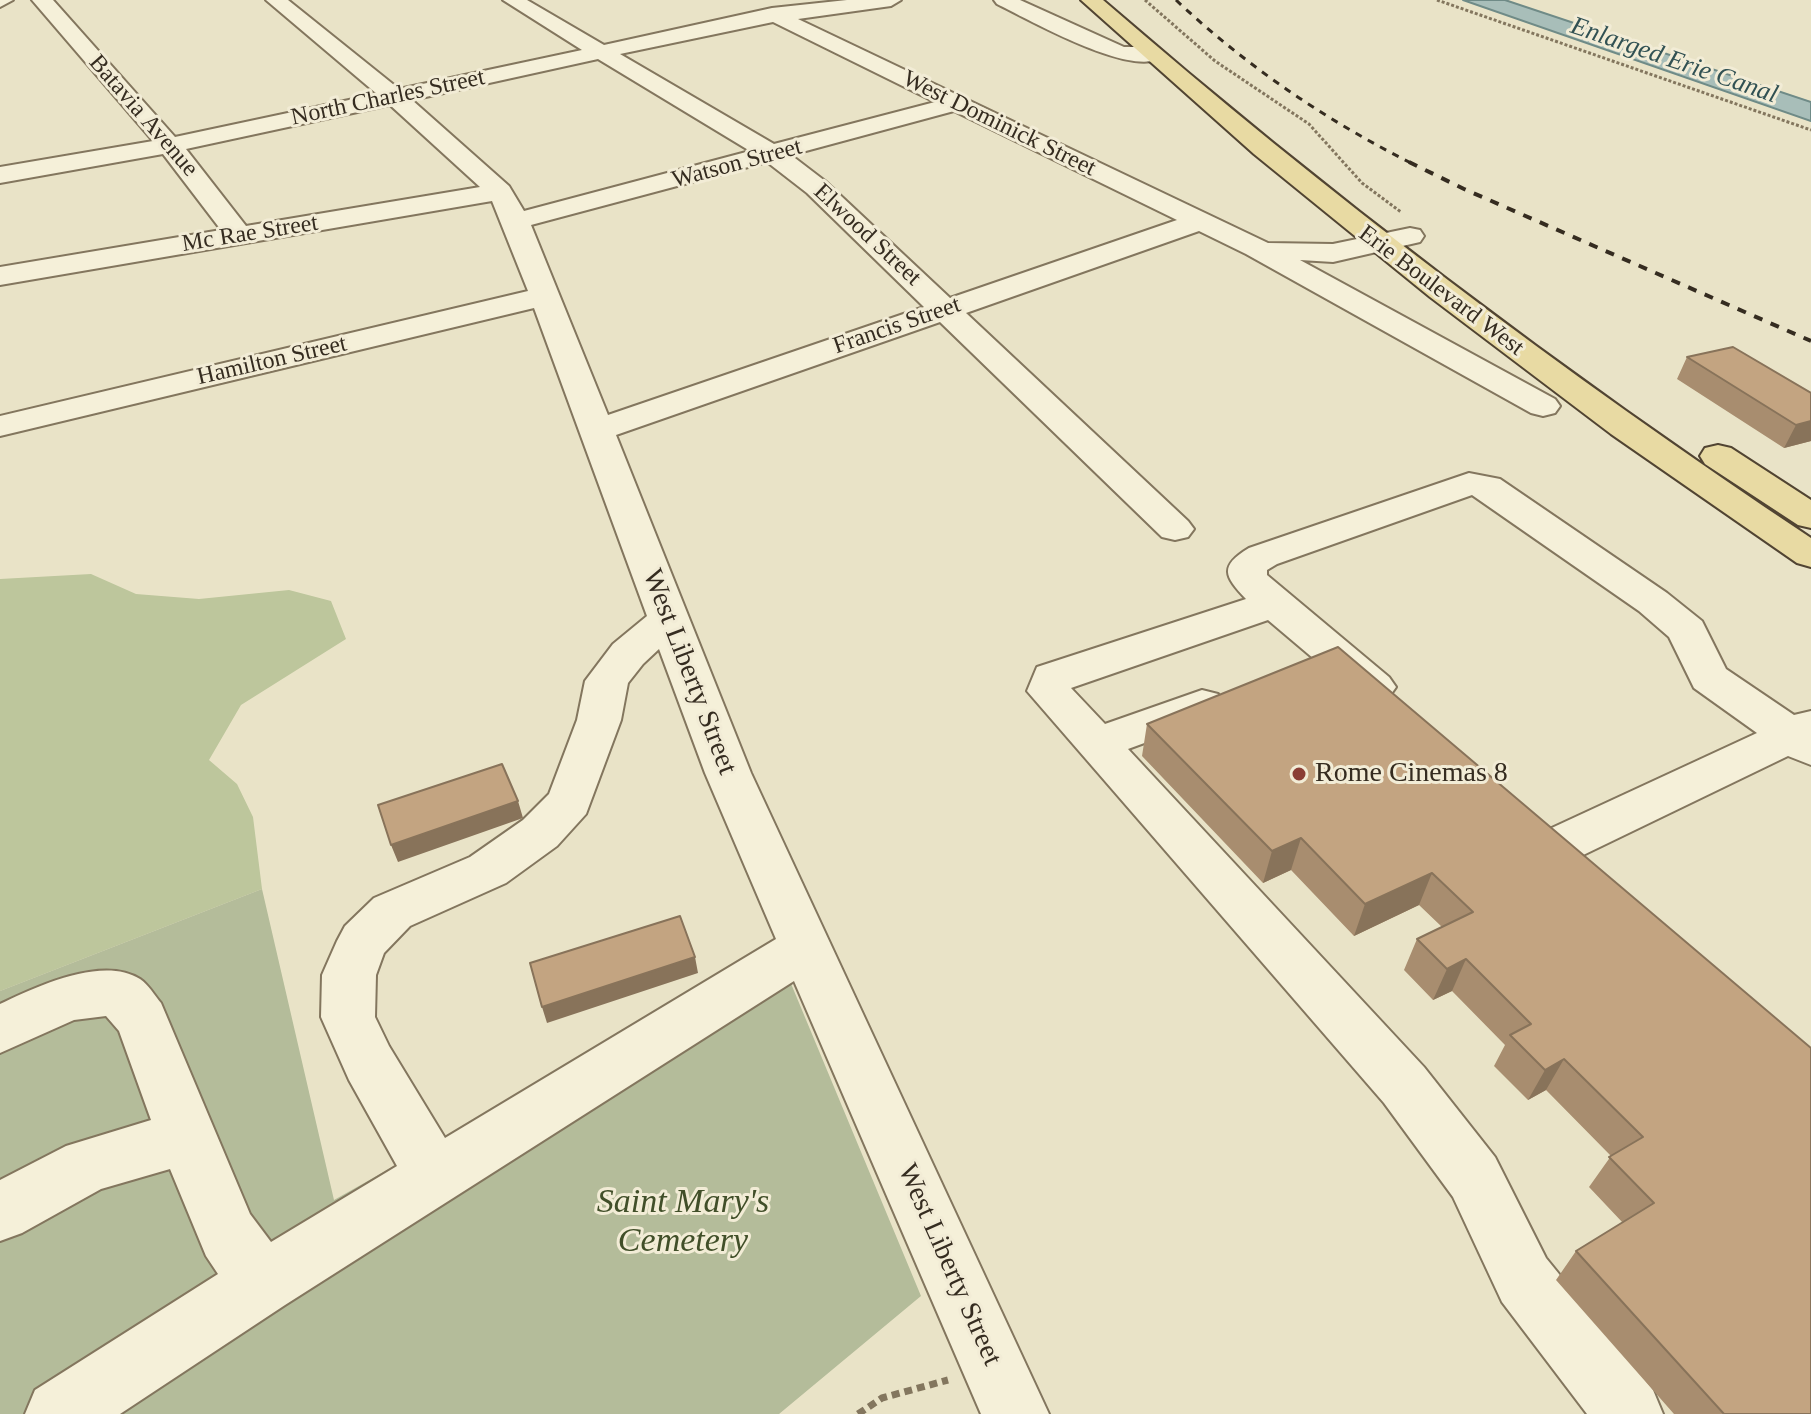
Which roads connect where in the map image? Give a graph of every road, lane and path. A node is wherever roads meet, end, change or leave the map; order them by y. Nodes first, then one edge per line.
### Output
1 (42, 0) edge
2 (276, 0) edge
3 (513, 0) edge
4 (742, 0) edge
5 (891, 0) edge
6 (1004, 0) edge
7 (1091, 0) edge
8 (1123, 0) edge
9 (1145, 0) edge
10 (1437, 0) edge
11 (775, 16) junction
12 (601, 52) junction
13 (1154, 54) junction
14 (395, 97) junction
15 (957, 103) junction
16 (1811, 130) edge
17 (172, 145) junction
18 (773, 154) junction
19 (0, 175) edge
20 (508, 207) junction
21 (1199, 222) junction
22 (1393, 234) junction
23 (239, 236) junction
24 (1256, 248) junction
25 (0, 276) edge
26 (543, 297) junction
27 (946, 309) junction
28 (1543, 406) dead end
29 (0, 426) edge
30 (595, 431) junction
31 (1811, 517) edge
32 (1175, 529) dead end
33 (1811, 555) edge
34 (1274, 604) junction
35 (668, 620) junction
36 (1291, 672) junction
37 (1401, 709) edge
38 (1804, 737) edge
39 (1097, 744) junction
40 (1560, 845) edge
41 (806, 947) junction
42 (0, 1030) edge
43 (187, 1137) junction
44 (435, 1177) junction
45 (0, 1212) edge
46 (262, 1283) junction
47 (995, 1367) junction
48 (59, 1414) edge
49 (858, 1414) edge
50 (1015, 1414) edge
51 (1629, 1414) edge

1 - 17 street, Batavia Avenue
2 - 14 street, West Liberty Street
3 - 12 street, Elwood Street
4 - 11 street, West Dominick Street
5 - 11 street, North Charles Street
6 - 13 street
7 - 13 main road, Erie Boulevard West
8 - 22 main road, Erie Boulevard West
9 - 22 path
10 - 16 path
11 - 12 street, North Charles Street
11 - 15 street, West Dominick Street
12 - 14 street, North Charles Street
12 - 18 street, Elwood Street
13 - 22 main road, Erie Boulevard West
14 - 17 street, North Charles Street
14 - 20 street, West Liberty Street
15 - 18 street, Watson Street
15 - 21 street, West Dominick Street
17 - 19 street, North Charles Street
17 - 23 street, Batavia Avenue
18 - 20 street, Watson Street
18 - 27 street, Elwood Street
20 - 23 street, Mc Rae Street
20 - 26 street, West Liberty Street
21 - 24 street, West Dominick Street
21 - 27 street, Francis Street
22 - 24 street, West Dominick Street
22 - 31 main road, Erie Boulevard West
22 - 33 main road, Erie Boulevard West
23 - 25 street, Mc Rae Street
24 - 28 street, West Dominick Street
26 - 29 street, Hamilton Street
26 - 30 street, West Liberty Street
27 - 30 street, Francis Street
27 - 32 street, Elwood Street
30 - 35 street, West Liberty Street
34 - 36 street
34 - 38 street
34 - 39 street
35 - 41 street, West Liberty Street
35 - 44 street
36 - 37 street
36 - 39 street
38 - 40 street
39 - 51 street
41 - 44 street
41 - 47 street, West Liberty Street
42 - 43 street
43 - 45 street
43 - 46 street
44 - 46 street
46 - 48 street
47 - 49 path
47 - 50 street, West Liberty Street

